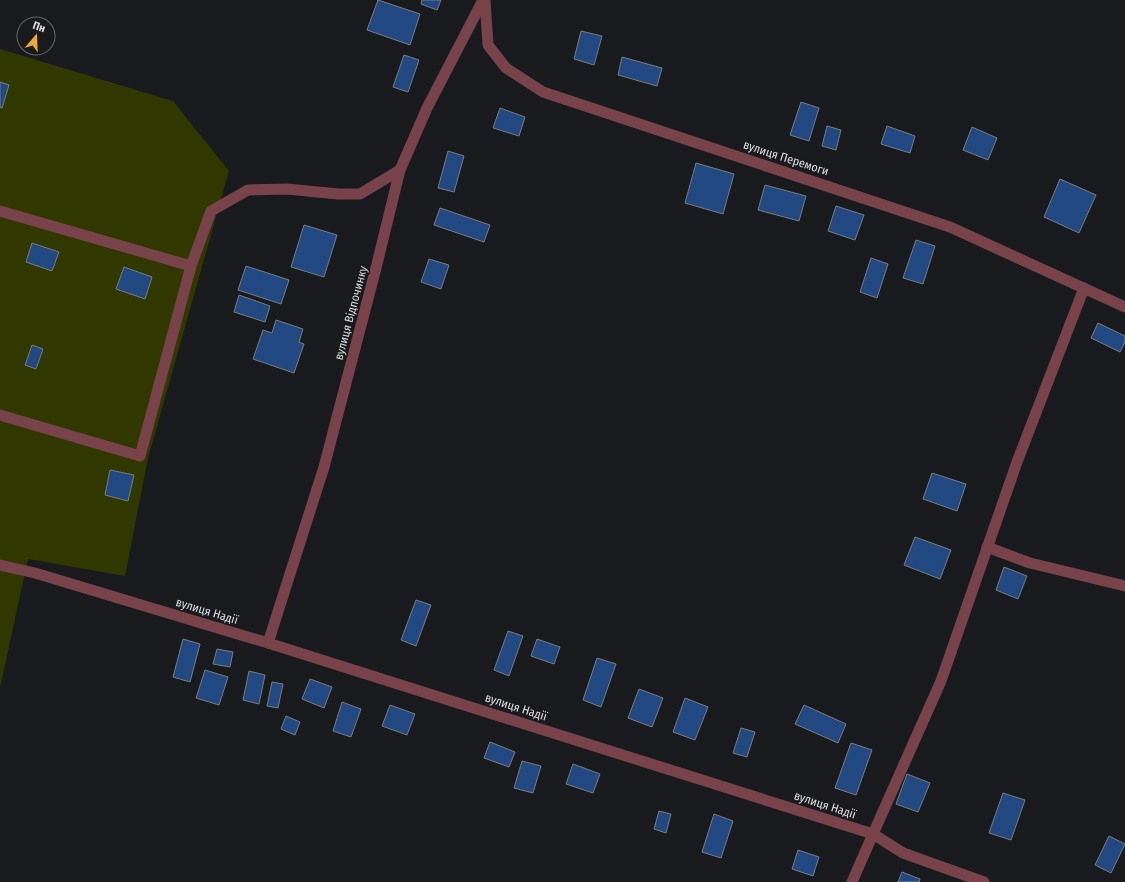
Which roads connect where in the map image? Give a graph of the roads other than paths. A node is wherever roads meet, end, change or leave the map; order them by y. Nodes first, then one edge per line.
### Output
1 (484, 0) edge
2 (400, 170) junction
3 (0, 211) edge
4 (191, 266) junction
5 (1084, 288) junction
6 (1125, 306) edge
7 (0, 415) edge
8 (987, 547) junction
9 (0, 565) edge
10 (1125, 586) edge
11 (268, 642) junction
12 (873, 834) junction
13 (852, 882) edge
14 (984, 882) edge

1 - 2 street, вулиця Відпочинку
1 - 5 street, вулиця Перемоги
2 - 4 street
2 - 11 street, вулиця Відпочинку
3 - 4 street
4 - 7 street
5 - 6 street, вулиця Перемоги
5 - 8 street
8 - 10 street
8 - 12 street
9 - 11 street, вулиця Надії
11 - 12 street, вулиця Надії
12 - 13 street
12 - 14 street, вулиця Надії

